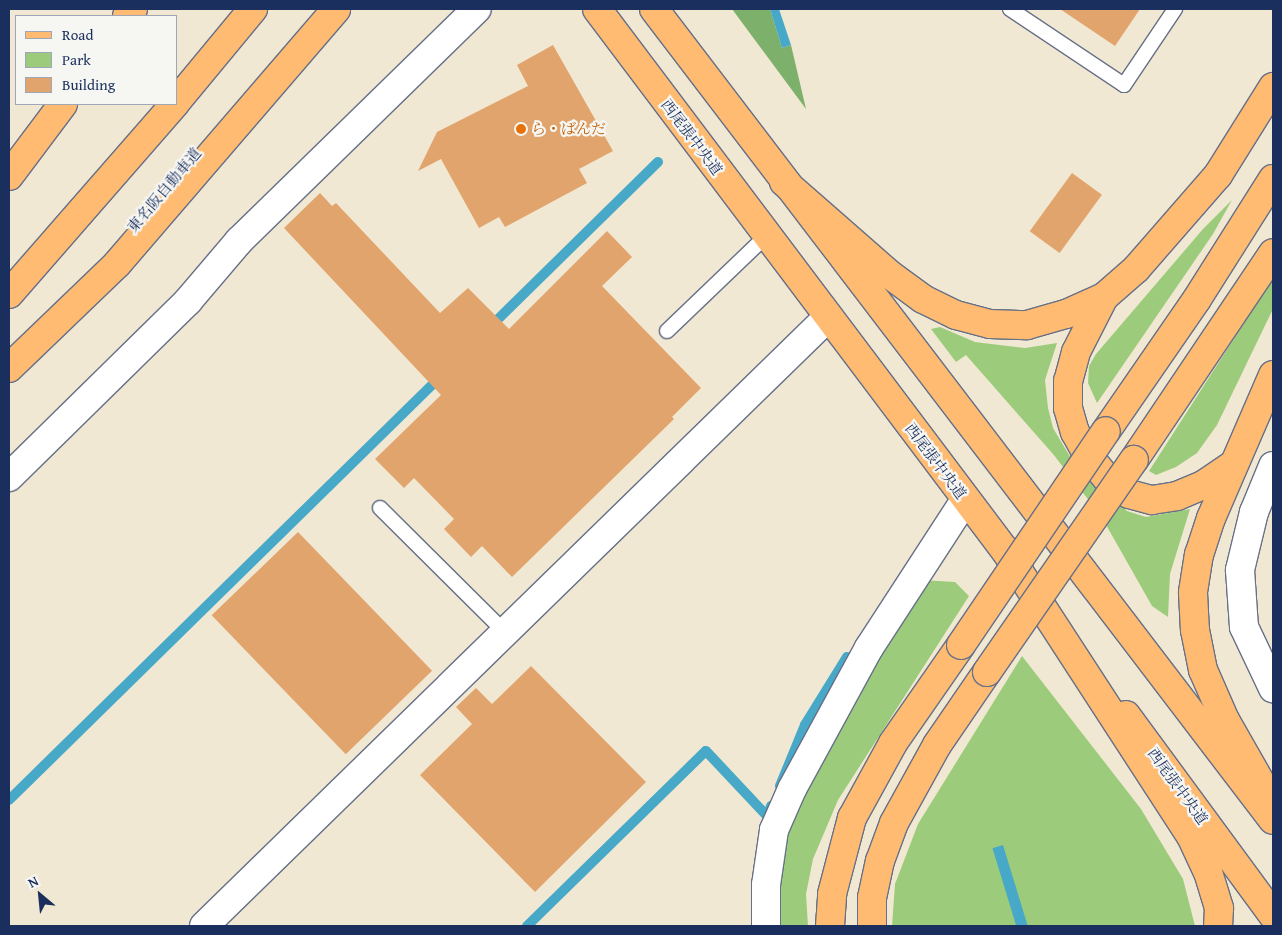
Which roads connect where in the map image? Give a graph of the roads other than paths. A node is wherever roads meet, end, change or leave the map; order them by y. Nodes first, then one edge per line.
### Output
1 (253, 9) edge
2 (315, 9) edge
3 (336, 9) edge
4 (477, 9) edge
5 (597, 9) edge
6 (654, 9) edge
7 (1010, 9) edge
8 (1176, 9) edge
9 (1273, 86) edge
10 (178, 99) edge
11 (62, 105) edge
12 (173, 105) edge
13 (9, 176) edge
14 (1273, 178) edge
15 (784, 182) junction
16 (766, 236) junction
17 (1273, 253) edge
18 (9, 294) edge
19 (1104, 297) junction
20 (827, 318) junction
21 (668, 331) dead end
22 (9, 368) edge
23 (1273, 375) edge
24 (14, 461) edge
25 (1233, 464) junction
26 (1273, 466) edge
27 (965, 500) junction
28 (380, 508) dead end
29 (1005, 550) junction
30 (505, 632) junction
31 (1273, 688) edge
32 (1273, 804) edge
33 (1273, 820) edge
34 (1273, 915) edge
35 (204, 926) edge
36 (766, 926) edge
37 (830, 926) edge
38 (872, 926) edge
39 (1218, 926) edge

1 - 10 main road
2 - 22 main road, 東名阪自動車道
3 - 22 main road
4 - 24 street
5 - 16 main road, 西尾張中央道
6 - 15 main road
7 - 8 lane
9 - 19 main road
11 - 13 main road
12 - 18 main road
14 - 37 main road, bridge
15 - 19 main road
15 - 33 main road
16 - 20 main road, 西尾張中央道
16 - 21 lane
17 - 38 main road, bridge
19 - 25 main road
20 - 27 main road, 西尾張中央道
20 - 30 street
23 - 25 main road
25 - 32 main road
26 - 31 street
27 - 29 main road, 西尾張中央道
27 - 36 street
28 - 30 lane
29 - 34 main road, 西尾張中央道
29 - 39 main road
30 - 35 street

